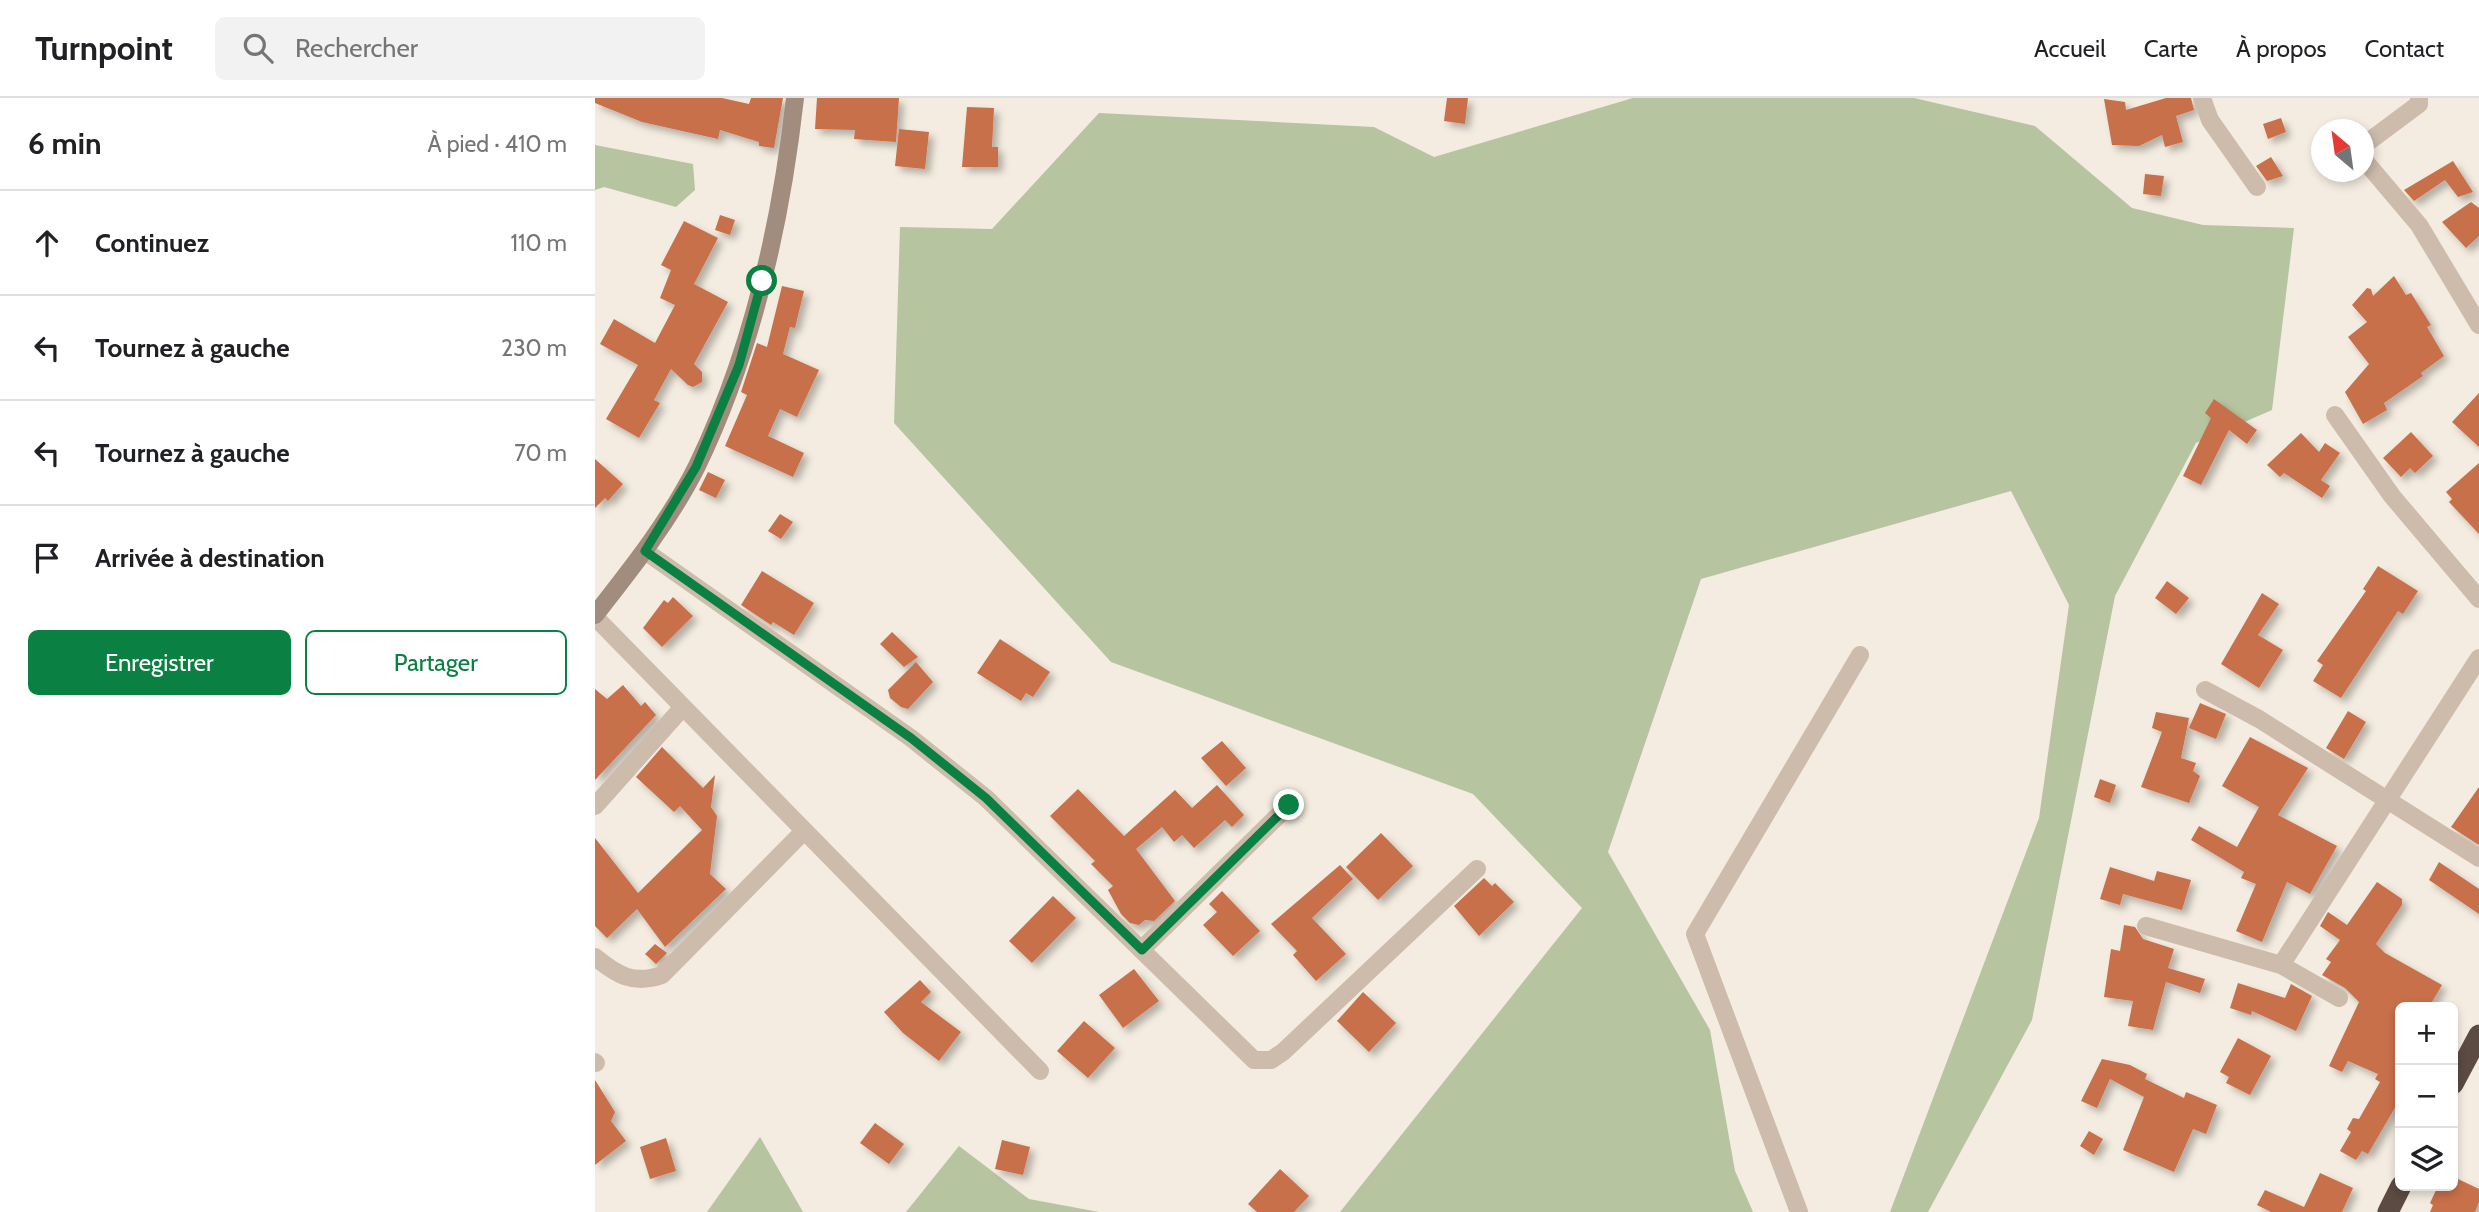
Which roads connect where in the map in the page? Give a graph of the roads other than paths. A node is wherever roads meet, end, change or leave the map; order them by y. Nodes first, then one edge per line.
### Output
1 (795, 98) edge
2 (2202, 98) edge
3 (2419, 98) edge
4 (2374, 135) edge
5 (2374, 171) edge
6 (2257, 187) dead end
7 (2479, 325) edge
8 (2335, 415) dead end
9 (645, 551) junction
10 (2479, 599) edge
11 (595, 616) edge
12 (1860, 655) dead end
13 (2479, 658) edge
14 (2205, 690) dead end
15 (683, 707) junction
16 (2388, 799) junction
17 (1289, 805) dead end
18 (595, 806) edge
19 (804, 831) junction
20 (2479, 858) edge
21 (1477, 869) dead end
22 (2145, 926) dead end
23 (1142, 950) junction
24 (595, 957) edge
25 (2281, 965) junction
26 (2339, 998) dead end
27 (2479, 1035) edge
28 (1040, 1071) dead end
29 (2458, 1075) edge
30 (2398, 1191) edge
31 (1799, 1212) edge
32 (2388, 1212) edge

1 - 9 street
2 - 6 street
3 - 4 street
5 - 7 street
8 - 10 street
9 - 11 street
9 - 23 street
11 - 15 street
12 - 31 street
13 - 16 street
14 - 16 street
15 - 18 street
15 - 19 street
16 - 20 street
16 - 25 street
17 - 23 street
19 - 24 street
19 - 28 street
21 - 23 street
22 - 25 street
25 - 26 street
27 - 29 highway
30 - 32 highway

